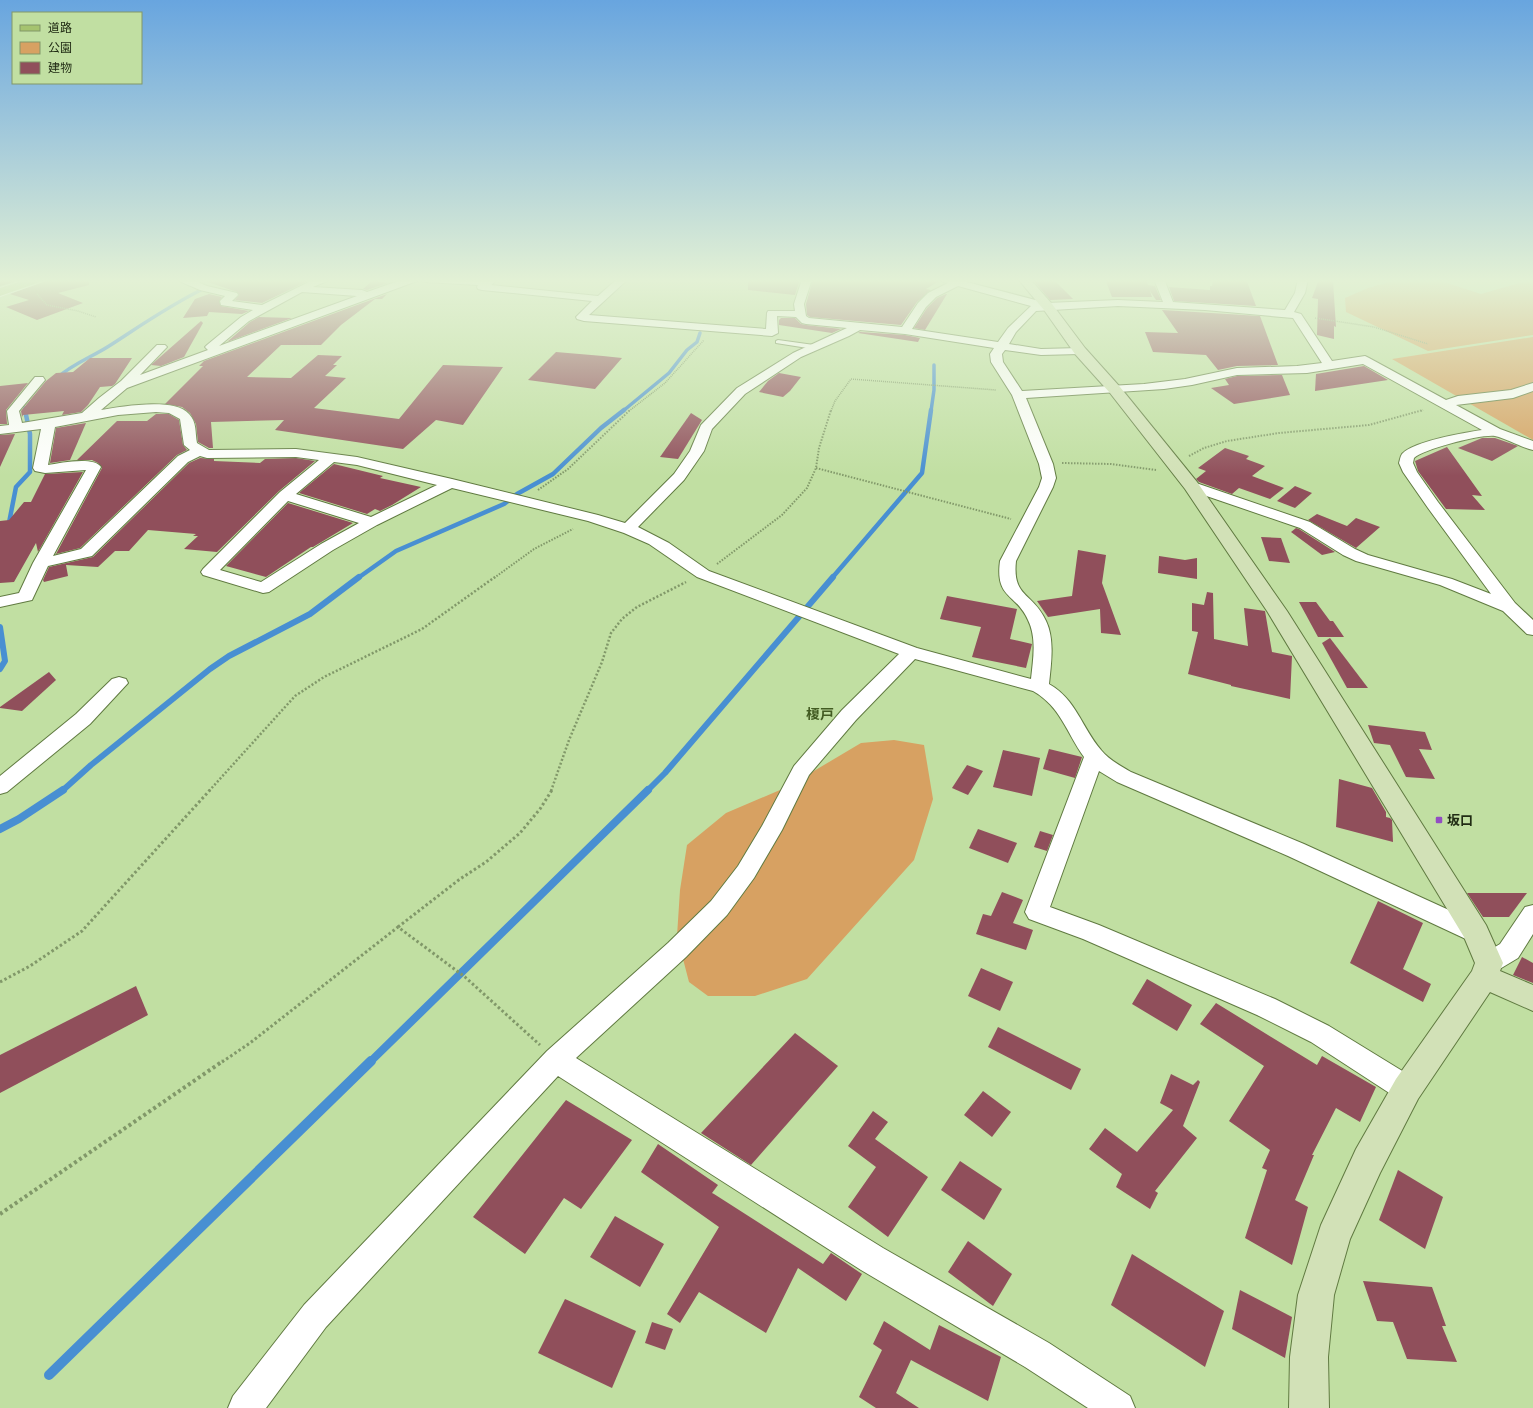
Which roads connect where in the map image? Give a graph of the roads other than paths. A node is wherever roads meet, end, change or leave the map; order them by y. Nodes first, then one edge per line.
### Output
1 (214, 345) edge
2 (231, 345) edge
3 (797, 345) edge
4 (819, 345) edge
5 (992, 345) edge
6 (1075, 345) edge
7 (1315, 345) edge
8 (1000, 346) junction
9 (161, 347) dead end
10 (814, 347) junction
11 (1080, 351) junction
12 (200, 356) junction
13 (1329, 365) junction
14 (39, 380) dead end
15 (123, 385) junction
16 (1533, 387) edge
17 (1115, 390) junction
18 (1017, 393) junction
19 (1444, 405) junction
20 (86, 416) junction
21 (49, 424) junction
22 (24, 427) junction
23 (0, 430) edge
24 (1494, 432) junction
25 (1533, 446) edge
26 (199, 451) junction
27 (332, 457) junction
28 (1183, 475) junction
29 (452, 483) junction
30 (285, 495) junction
31 (372, 522) junction
32 (628, 529) junction
33 (41, 563) junction
34 (0, 602) edge
35 (1509, 607) junction
36 (1533, 630) edge
37 (911, 652) junction
38 (119, 684) dead end
39 (1040, 687) junction
40 (1094, 756) junction
41 (0, 787) edge
42 (1533, 914) edge
43 (1476, 933) junction
44 (1487, 970) junction
45 (1533, 998) edge
46 (556, 1060) junction
47 (1407, 1089) junction
48 (245, 1408) edge
49 (1118, 1408) edge
50 (1309, 1408) edge

1 - 12 street
2 - 12 street
3 - 10 lane
4 - 10 street
5 - 8 street
6 - 11 street
7 - 13 street
8 - 11 street
8 - 18 street
9 - 15 street
10 - 32 street
11 - 17 street
12 - 15 street
13 - 17 street
13 - 19 street
14 - 22 street
15 - 20 street
16 - 19 street
17 - 18 street
17 - 28 street
18 - 39 street
19 - 24 street
20 - 21 street
20 - 26 street
21 - 22 street
21 - 33 street
22 - 23 street
24 - 25 street
24 - 35 street
26 - 27 street
26 - 33 street
27 - 29 street
27 - 30 street
28 - 35 street
28 - 43 street
29 - 31 street
29 - 32 street
30 - 31 street
30 - 31 street
32 - 37 street
33 - 34 street
35 - 36 street
37 - 39 street
37 - 46 street
38 - 41 street
39 - 40 street
40 - 43 street
40 - 47 street
42 - 44 street
43 - 44 street
44 - 45 street
44 - 47 street
46 - 48 street
46 - 49 street
47 - 50 street

